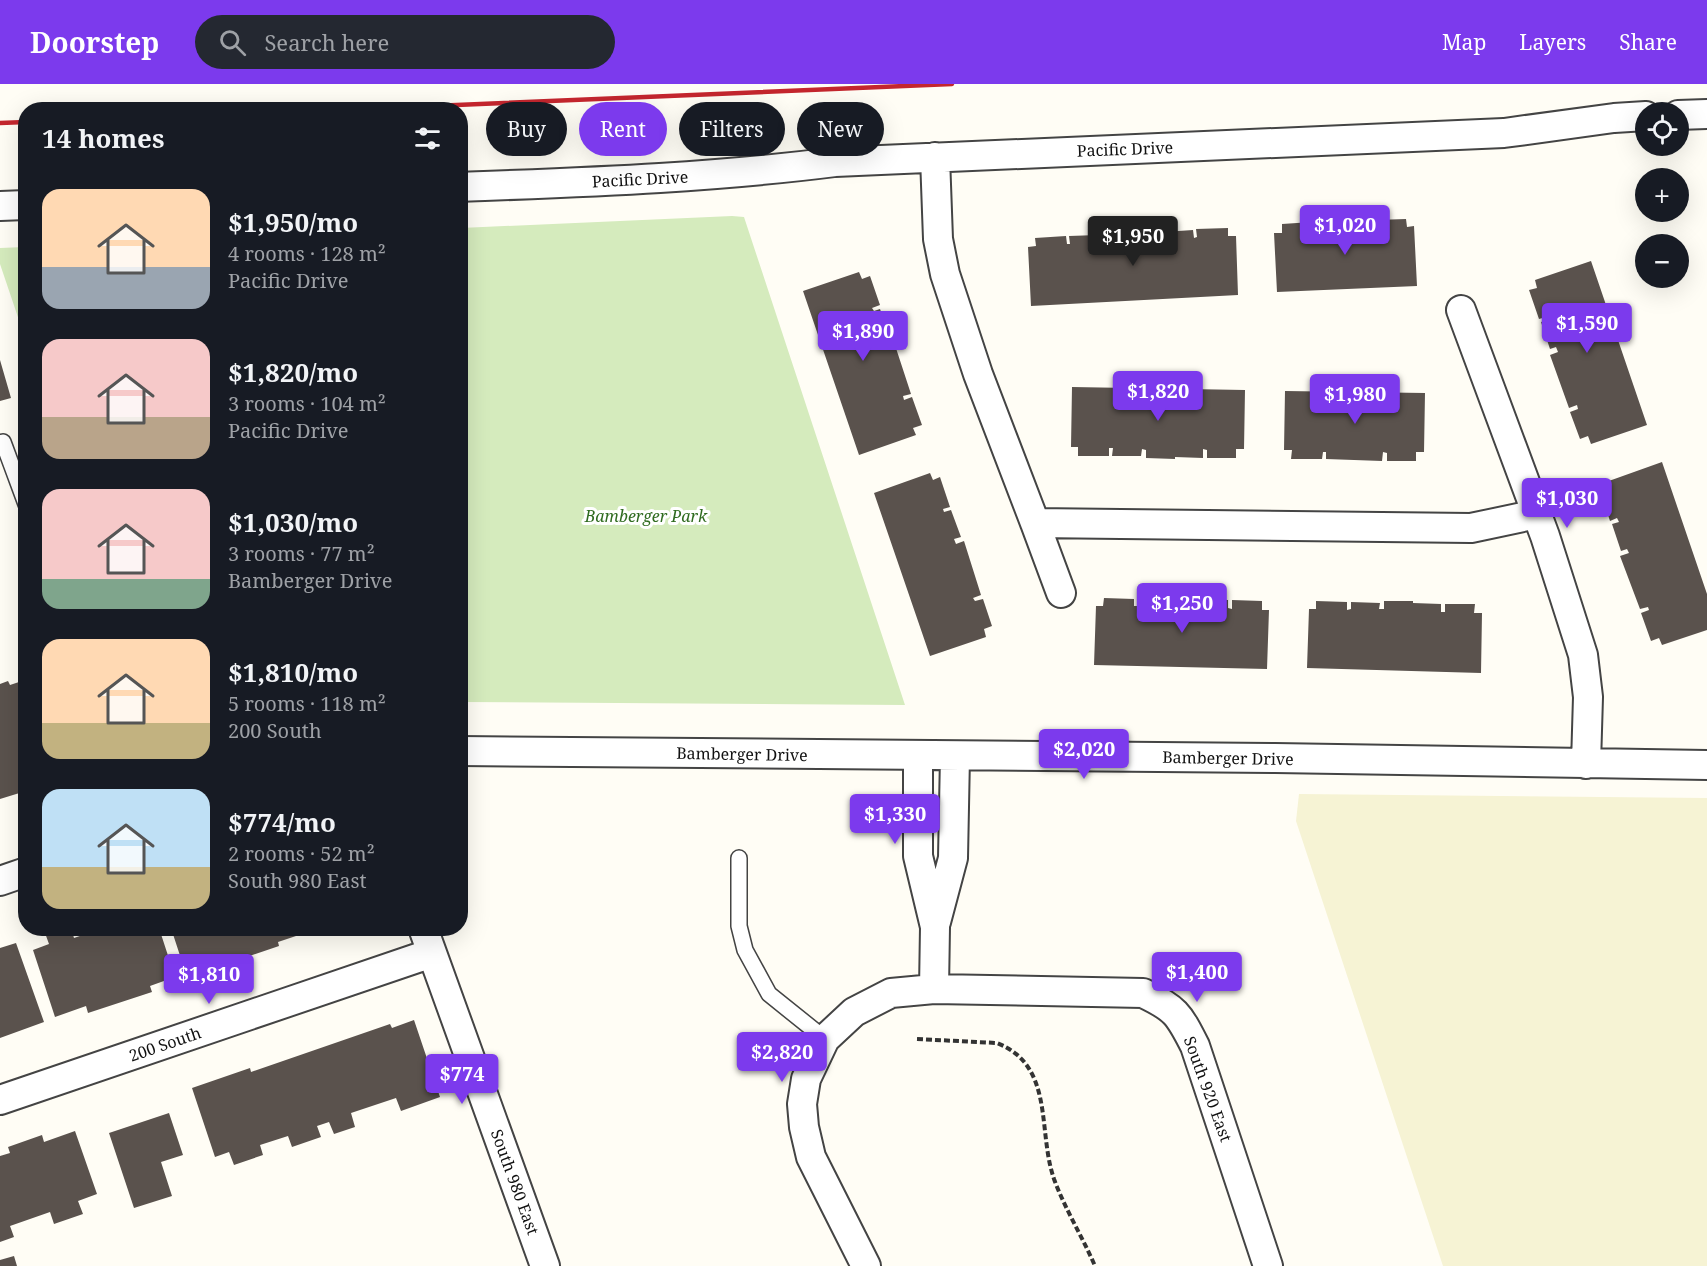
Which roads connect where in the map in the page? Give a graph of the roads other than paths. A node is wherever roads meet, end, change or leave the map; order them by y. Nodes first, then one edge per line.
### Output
1 (1707, 114) edge
2 (1689, 115) edge
3 (1635, 117) edge
4 (935, 157) junction
5 (468, 187) edge
6 (18, 205) edge
7 (0, 206) edge
8 (1461, 310) dead end
9 (3, 442) dead end
10 (18, 482) edge
11 (1537, 514) junction
12 (1035, 523) junction
13 (1061, 593) dead end
14 (468, 751) edge
15 (918, 756) junction
16 (955, 756) junction
17 (1586, 764) junction
18 (1707, 765) edge
19 (739, 858) dead end
20 (18, 874) edge
21 (0, 880) edge
22 (935, 927) junction
23 (427, 941) edge
24 (934, 989) junction
25 (825, 1039) junction
26 (0, 1100) edge
27 (545, 1266) edge
28 (866, 1266) edge
29 (1268, 1266) edge

1 - 2 street
3 - 4 street, Pacific Drive
4 - 5 street, Pacific Drive
4 - 12 street
6 - 7 street
8 - 11 street
9 - 10 lane
11 - 12 street
11 - 17 street
12 - 13 street
14 - 15 street, Bamberger Drive
15 - 16 street, Bamberger Drive
15 - 22 street
16 - 17 street, Bamberger Drive
16 - 22 street
17 - 18 street, Bamberger Drive
19 - 25 lane
20 - 21 street
22 - 24 street
23 - 26 street, 200 South
23 - 27 street, South 980 East
24 - 25 street, South 920 East
24 - 29 street, South 920 East
25 - 28 street

